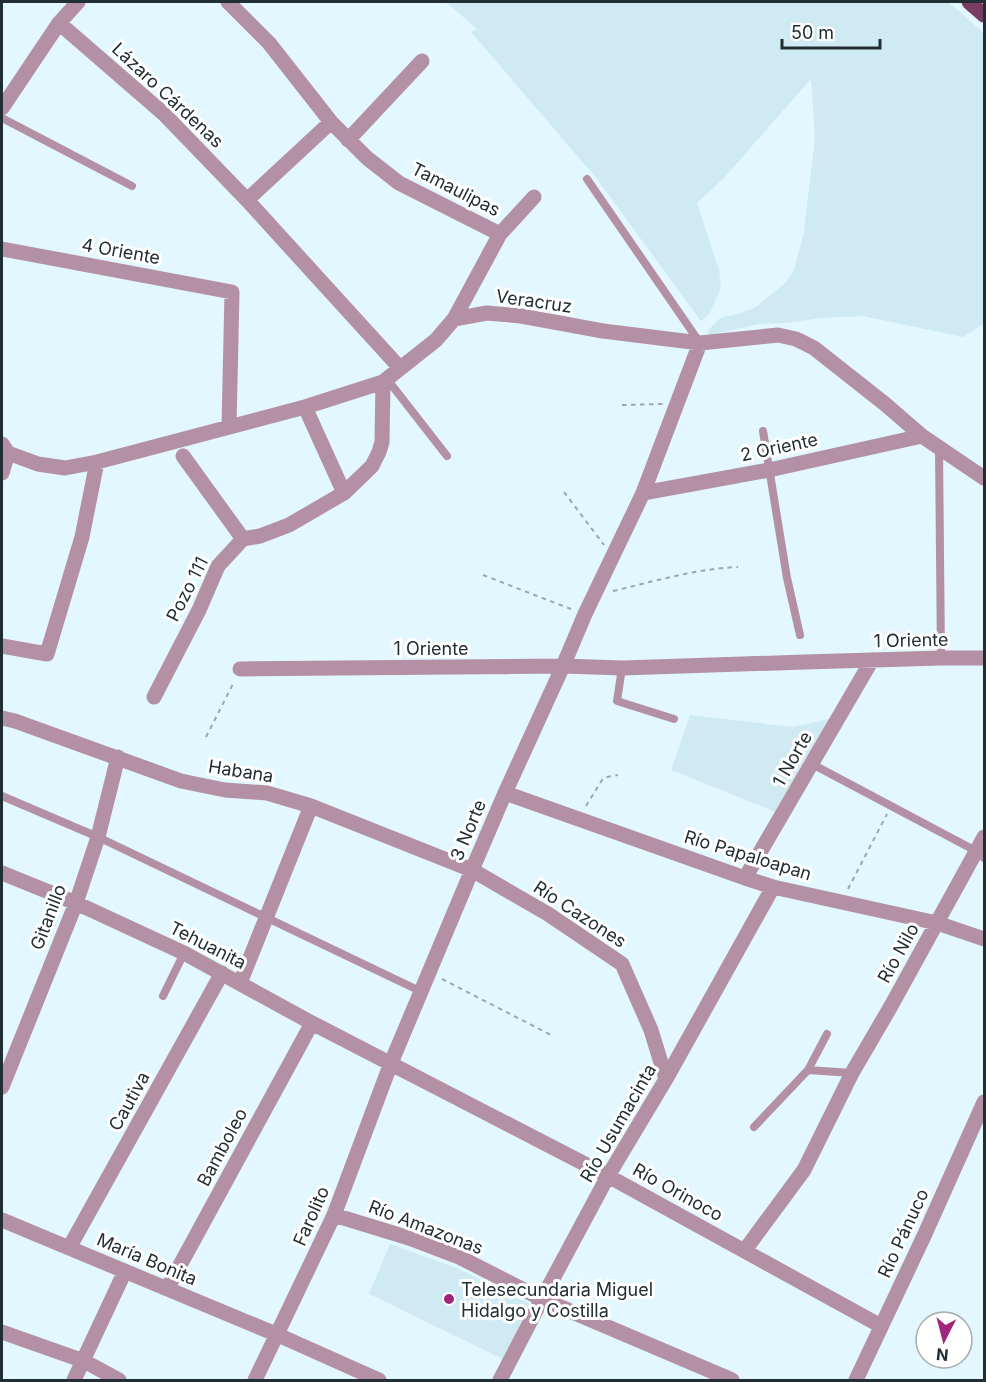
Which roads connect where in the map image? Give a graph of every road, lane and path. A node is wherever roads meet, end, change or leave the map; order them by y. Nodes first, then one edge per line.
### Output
1 (78, 2) edge
2 (228, 2) edge
3 (969, 2) edge
4 (984, 15) edge
5 (59, 23) junction
6 (422, 61) dead end
7 (2, 108) edge
8 (2, 118) edge
9 (331, 122) junction
10 (348, 140) junction
11 (587, 179) dead end
12 (132, 186) dead end
13 (534, 197) dead end
14 (247, 200) junction
15 (500, 234) junction
16 (2, 249) edge
17 (454, 319) junction
18 (700, 343) junction
19 (400, 368) junction
20 (385, 381) junction
21 (678, 404) junction
22 (622, 405) dead end
23 (305, 407) junction
24 (229, 427) junction
25 (763, 431) dead end
26 (922, 436) junction
27 (4, 448) edge
28 (939, 448) junction
29 (183, 456) dead end
30 (447, 456) dead end
31 (97, 462) junction
32 (769, 470) junction
33 (2, 473) edge
34 (984, 477) edge
35 (564, 492) dead end
36 (344, 493) junction
37 (643, 493) junction
38 (243, 540) junction
39 (613, 557) junction
40 (738, 567) dead end
41 (483, 575) dead end
42 (595, 595) junction
43 (585, 614) junction
44 (800, 634) dead end
45 (2, 646) edge
46 (941, 658) junction
47 (984, 658) edge
48 (872, 660) junction
49 (563, 666) junction
50 (622, 668) junction
51 (240, 669) joint
52 (154, 696) dead end
53 (2, 718) edge
54 (674, 720) dead end
55 (207, 737) dead end
56 (118, 758) junction
57 (812, 764) junction
58 (618, 774) dead end
59 (505, 793) junction
60 (2, 796) edge
61 (311, 806) junction
62 (891, 806) junction
63 (579, 819) junction
64 (98, 837) junction
65 (984, 837) edge
66 (980, 854) edge
67 (472, 870) junction
68 (2, 873) edge
69 (745, 878) junction
70 (773, 887) junction
71 (841, 902) junction
72 (75, 903) junction
73 (267, 918) junction
74 (937, 923) junction
75 (984, 939) edge
76 (184, 953) junction
77 (430, 972) junction
78 (222, 973) junction
79 (240, 983) junction
80 (422, 992) junction
81 (163, 996) dead end
82 (312, 1023) junction
83 (826, 1034) dead end
84 (551, 1035) dead end
85 (391, 1064) junction
86 (808, 1070) junction
87 (852, 1073) junction
88 (666, 1079) junction
89 (2, 1087) edge
90 (984, 1102) edge
91 (754, 1127) dead end
92 (608, 1176) junction
93 (334, 1215) junction
94 (2, 1220) edge
95 (69, 1248) junction
96 (745, 1250) junction
97 (125, 1271) junction
98 (167, 1289) junction
99 (542, 1299) junction
100 (881, 1326) junction
101 (2, 1332) edge
102 (278, 1335) junction
103 (84, 1361) junction
104 (74, 1380) edge
105 (119, 1380) edge
106 (255, 1380) edge
107 (380, 1380) edge
108 (500, 1380) edge
109 (732, 1380) edge
110 (856, 1380) edge

1 - 5 street
2 - 9 street, Tamaulipas
3 - 4 main road
5 - 7 street
5 - 14 street, Lázaro Cárdenas
6 - 10 street
8 - 12 lane
9 - 10 street, Tamaulipas
9 - 14 street
10 - 15 street, Tamaulipas
11 - 18 lane
13 - 15 street
14 - 19 street, Lázaro Cárdenas
15 - 17 street, Tamaulipas
16 - 24 street, 4 Oriente
17 - 18 street, Veracruz
17 - 19 street
18 - 21 street, 3 Norte
18 - 26 street, Veracruz
19 - 20 street
20 - 23 street
20 - 30 lane
20 - 36 street, Pozo 111
21 - 22 path
21 - 37 street, 3 Norte
23 - 24 street
23 - 36 street
24 - 31 street
25 - 32 lane
26 - 28 street, Veracruz
26 - 32 street, 2 Oriente
27 - 31 street
27 - 33 street
28 - 34 street, Veracruz
28 - 46 lane
29 - 38 street
31 - 45 street
32 - 37 street, 2 Oriente
32 - 44 lane
35 - 39 path
36 - 38 street, Pozo 111
37 - 39 street, 3 Norte
38 - 52 street, Pozo 111
39 - 42 street, 3 Norte
40 - 42 path
41 - 43 path
42 - 43 street, 3 Norte
43 - 49 street, 3 Norte
46 - 47 street, 1 Oriente
46 - 48 street, 1 Oriente
48 - 50 street, 1 Oriente
48 - 57 street, 1 Norte
49 - 50 street, 1 Oriente
49 - 51 street, 1 Oriente
49 - 59 street, 3 Norte
50 - 54 lane
51 - 55 path
53 - 56 street, Habana
56 - 61 street, Habana
56 - 64 street, Gitanillo
57 - 62 lane
57 - 69 street, 1 Norte
58 - 63 path
59 - 63 street, Río Papaloapan
59 - 67 street, 3 Norte
60 - 64 lane
61 - 67 street, Habana
61 - 73 street
62 - 66 lane
62 - 71 path
63 - 69 street, Río Papaloapan
64 - 72 street, Gitanillo
64 - 73 lane
65 - 66 street, Río Nilo
66 - 74 street, Río Nilo
67 - 77 street, 3 Norte
67 - 88 street, Río Cazones
68 - 72 street, Tehuanita
69 - 70 street, Río Papaloapan
70 - 71 street, Río Papaloapan
70 - 88 street, Río Usumacinta
71 - 74 street, Río Papaloapan
72 - 76 street, Tehuanita
72 - 89 street, Gitanillo
73 - 79 street
73 - 80 lane
74 - 75 street, Río Papaloapan
74 - 87 street, Río Nilo
76 - 78 street, Tehuanita
76 - 81 lane
77 - 80 street, 3 Norte
77 - 84 path
78 - 79 street, Tehuanita
78 - 95 street, Cautiva
79 - 82 street, Tehuanita
80 - 85 street, 3 Norte
82 - 85 street, Tehuanita
82 - 98 street, Bamboleo
83 - 86 lane
85 - 92 street, Río Orinoco
85 - 93 street, Farolito
86 - 87 lane
86 - 91 lane
87 - 96 street, Río Nilo
88 - 92 street, Río Usumacinta
90 - 100 street, Río Pánuco
92 - 96 street, Río Orinoco
92 - 99 street, Río Usumacinta
93 - 99 street, Río Amazonas
93 - 102 street, Farolito
94 - 95 street, María Bonita
95 - 97 street, María Bonita
96 - 100 street, Río Orinoco
97 - 98 street, María Bonita
97 - 103 street
98 - 102 street, María Bonita
99 - 108 street, Río Usumacinta
99 - 109 street, Río Amazonas
100 - 110 street, Río Pánuco
101 - 103 street
102 - 106 street, Farolito
102 - 107 street, María Bonita
103 - 104 street
103 - 105 street

